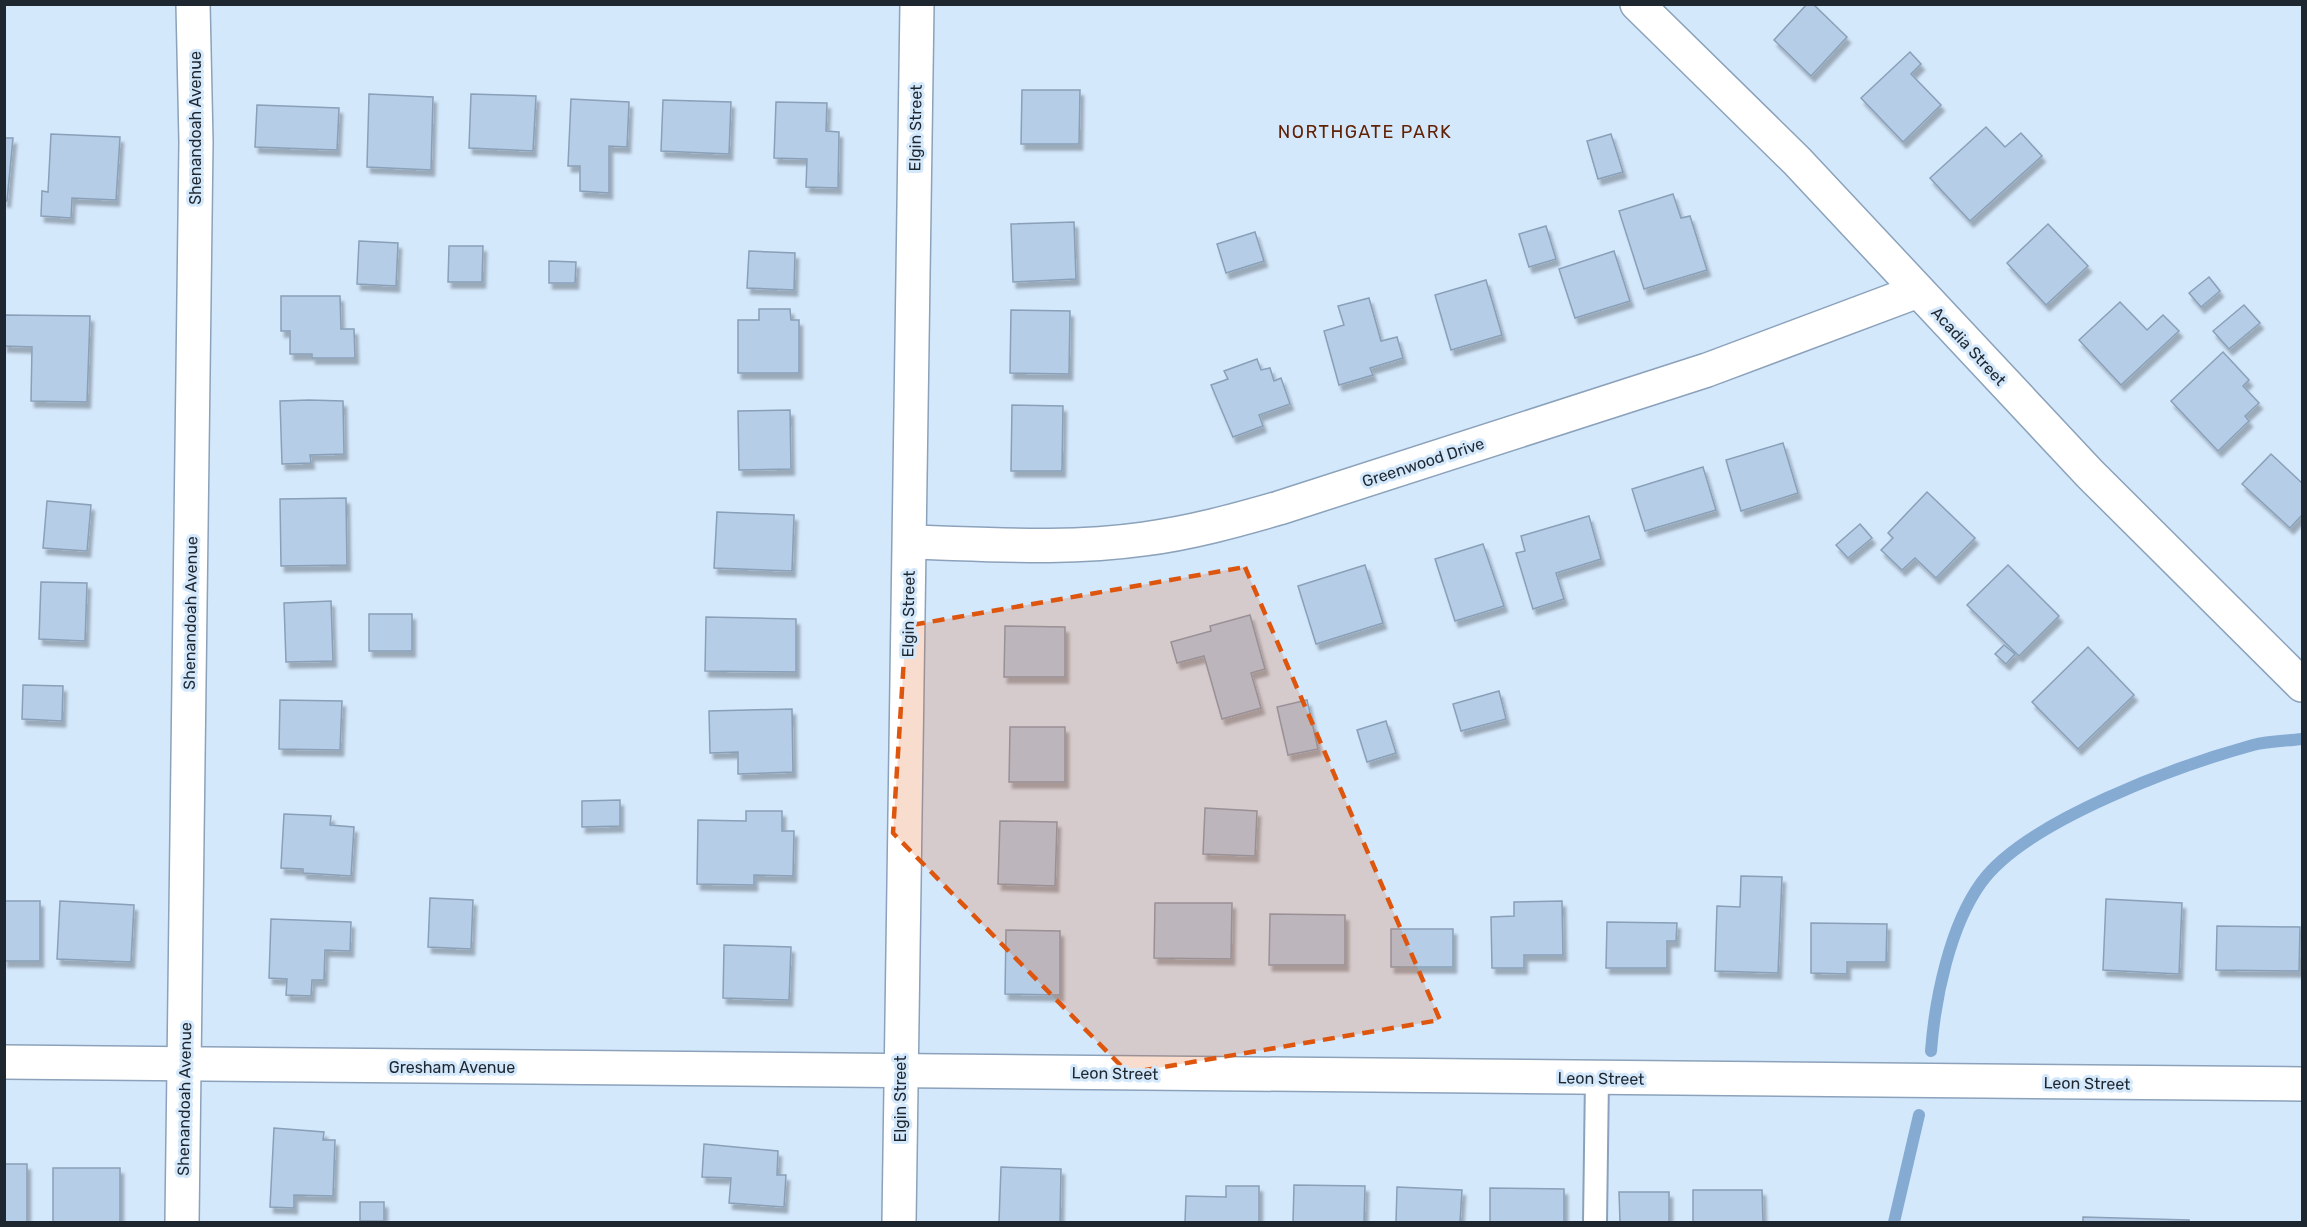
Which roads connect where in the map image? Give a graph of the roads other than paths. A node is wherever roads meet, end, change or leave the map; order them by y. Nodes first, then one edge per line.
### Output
1 (193, 4) edge
2 (917, 4) edge
3 (1638, 4) edge
4 (1918, 291) junction
5 (910, 542) junction
6 (2302, 685) edge
7 (4, 1062) edge
8 (185, 1065) junction
9 (900, 1071) junction
10 (1597, 1078) junction
11 (2302, 1084) edge
12 (182, 1222) edge
13 (899, 1222) edge
14 (1595, 1222) edge

1 - 8 street, Shenandoah Avenue
2 - 5 street, Elgin Street
3 - 4 street, Acadia Street
4 - 5 street, Greenwood Drive
4 - 6 street, Acadia Street
5 - 9 street, Elgin Street
7 - 8 street, Gresham Avenue
8 - 9 street, Gresham Avenue
8 - 12 street, Shenandoah Avenue
9 - 10 street, Leon Street
9 - 13 street, Elgin Street
10 - 11 street, Leon Street
10 - 14 lane

